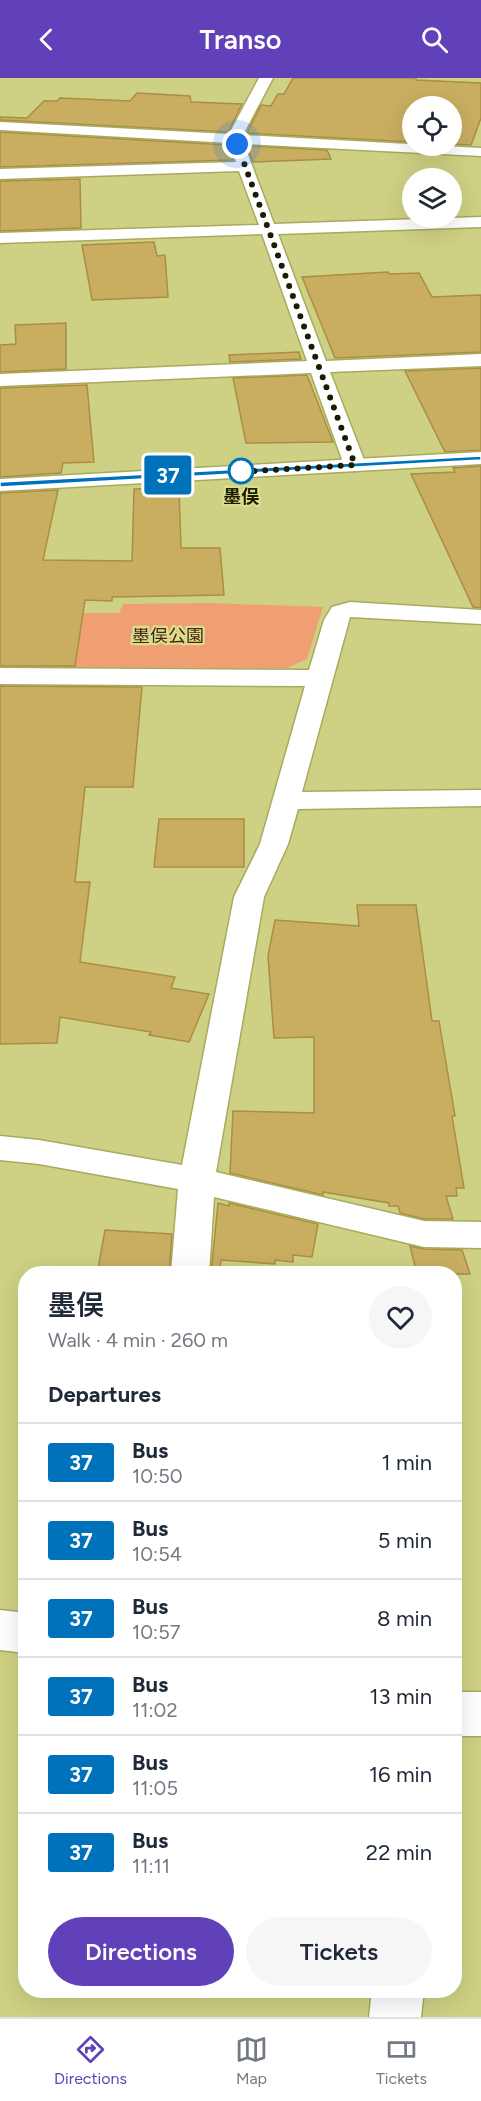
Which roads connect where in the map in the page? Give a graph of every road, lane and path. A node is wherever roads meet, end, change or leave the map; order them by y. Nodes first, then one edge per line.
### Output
1 (266, 78) edge
2 (0, 126) edge
3 (237, 139) junction
4 (481, 152) edge
5 (245, 166) junction
6 (0, 174) edge
7 (481, 222) edge
8 (269, 229) junction
9 (0, 238) edge
10 (481, 360) edge
11 (319, 367) junction
12 (0, 380) edge
13 (481, 458) edge
14 (355, 465) junction
15 (0, 484) edge
16 (481, 616) edge
17 (0, 676) edge
18 (320, 678) junction
19 (481, 798) edge
20 (285, 801) junction
21 (0, 1148) edge
22 (196, 1180) junction
23 (481, 1235) edge
24 (191, 1266) edge
25 (0, 1630) edge
26 (18, 1632) edge
27 (462, 1714) edge
28 (481, 1714) edge
29 (397, 1998) edge
30 (395, 2017) edge

1 - 3 street
2 - 3 street
3 - 4 street
3 - 5 street
5 - 6 street
5 - 8 street
7 - 8 street
8 - 9 street
8 - 11 street
10 - 11 street
11 - 12 street
11 - 14 street
13 - 14 street
14 - 15 street
16 - 18 street
17 - 18 street
18 - 20 street
19 - 20 street
20 - 22 street
21 - 22 street
22 - 23 street
22 - 24 street
25 - 26 street
27 - 28 street
29 - 30 street

